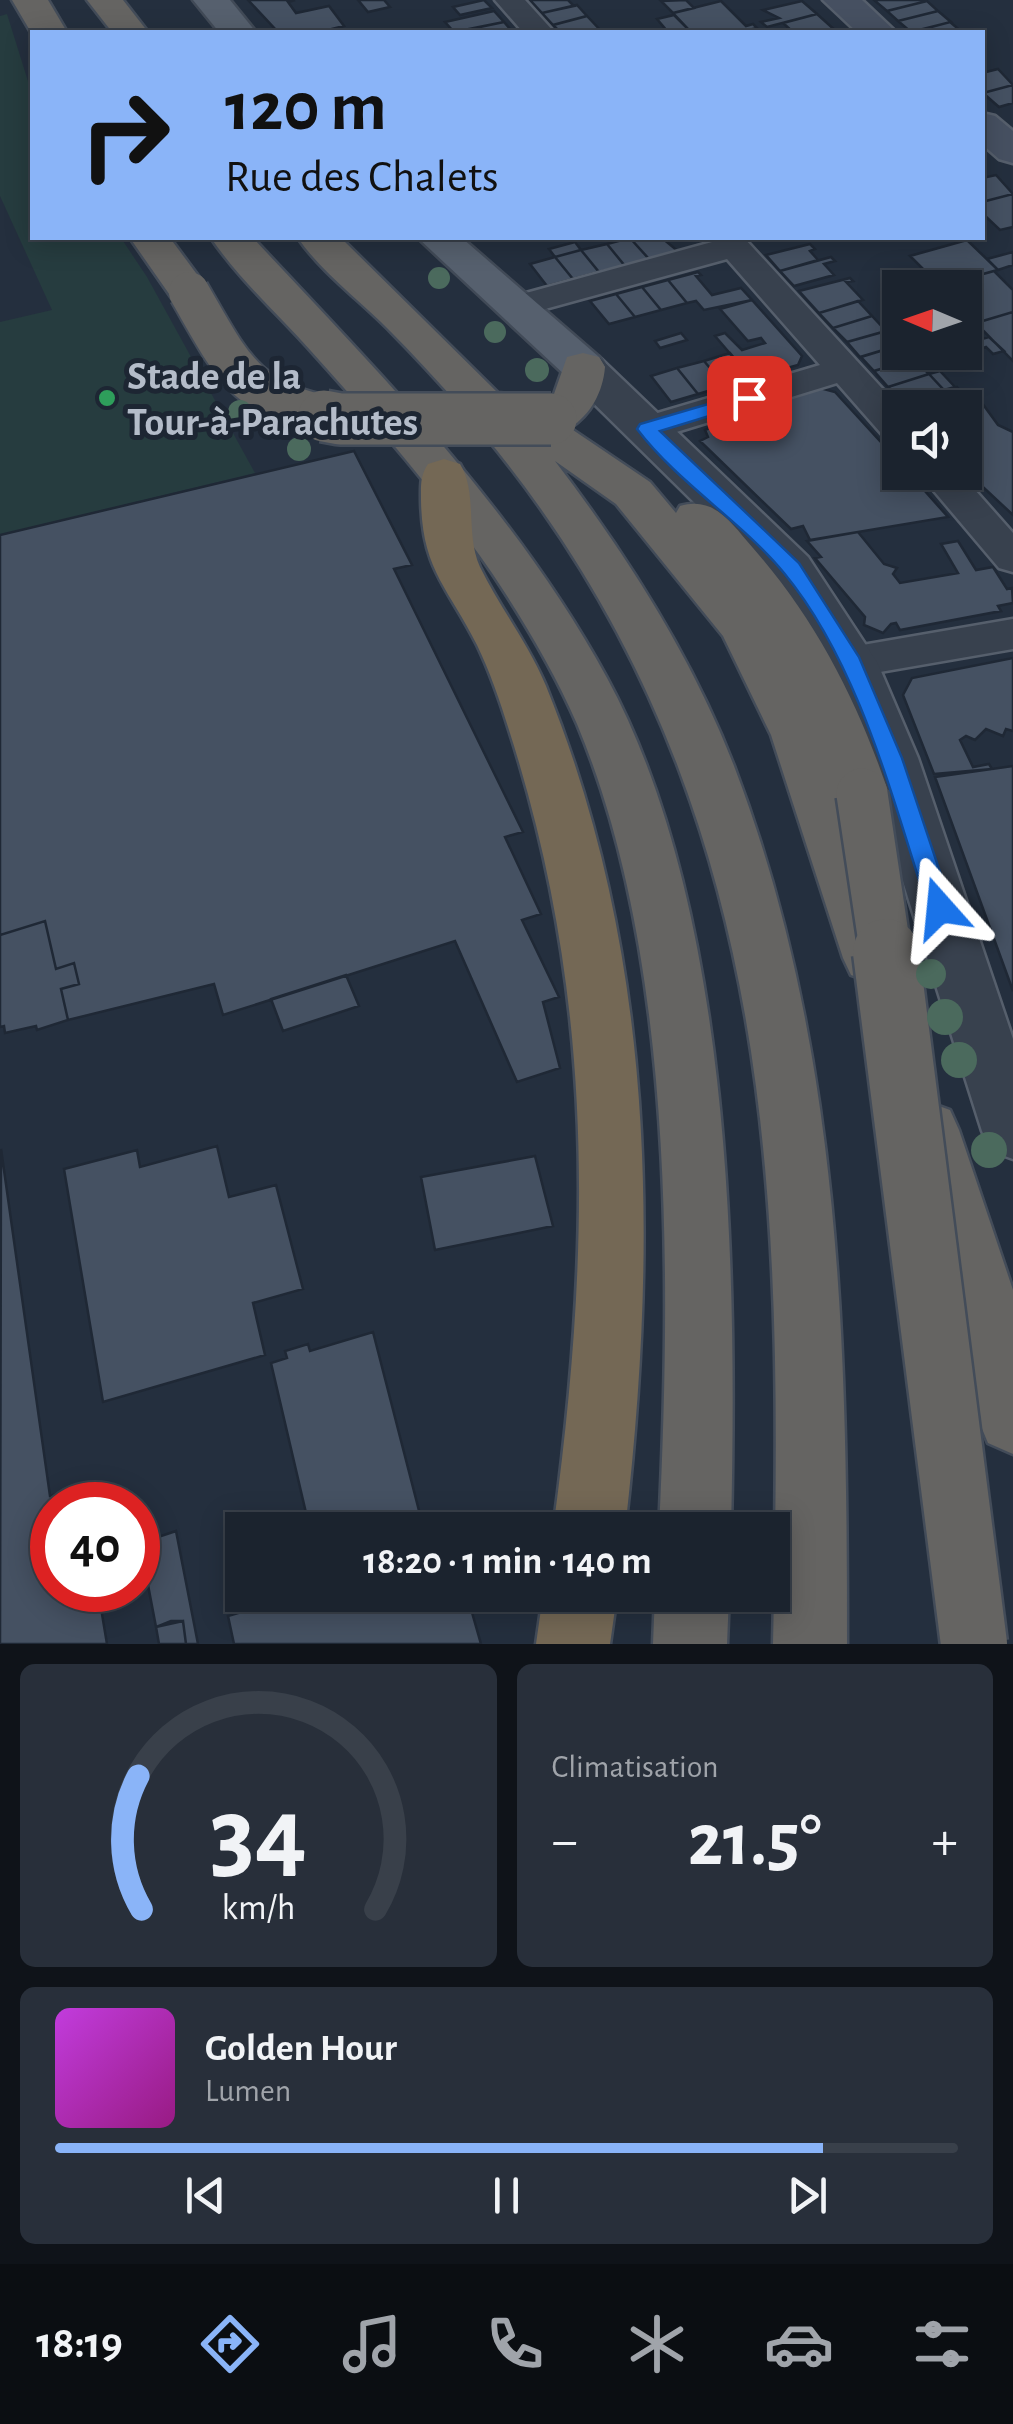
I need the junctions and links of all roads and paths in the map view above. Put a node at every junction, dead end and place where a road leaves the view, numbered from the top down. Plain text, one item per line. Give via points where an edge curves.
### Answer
1 (105, 0) edge
2 (211, 0) edge
3 (509, 0) edge
4 (840, 0) edge
5 (128, 30) edge
6 (236, 30) edge
7 (538, 30) edge
8 (876, 30) edge
9 (985, 127) edge
10 (1013, 151) edge
11 (151, 240) edge
12 (233, 240) edge
13 (320, 240) edge
14 (440, 240) edge
15 (730, 242) edge
16 (516, 306) junction
17 (448, 364) junction
18 (583, 367) junction
19 (845, 369) junction
20 (882, 411) edge
21 (552, 419) junction
22 (647, 429) junction
23 (444, 475) junction
24 (953, 490) edge
25 (1013, 558) edge
26 (1013, 634) edge
27 (851, 662) junction
28 (1013, 1132) edge
29 (1013, 1419) edge
30 (592, 1512) edge
31 (695, 1512) edge
32 (578, 1612) edge
33 (691, 1612) edge
34 (573, 1644) edge
35 (690, 1644) edge
36 (810, 1644) edge
37 (974, 1644) edge

1 - 5 highway
2 - 6 main road
3 - 7 street
4 - 8 main road
9 - 10 main road
11 - 21 highway, bridge via 226,362 270,400 340,418
12 - 23 highway
13 - 17 highway
14 - 16 main road
15 - 16 street
15 - 19 street
16 - 18 main road
17 - 29 highway via 633,493 744,627 798,735 835,842 995,1337
17 - 36 highway via 576,526 652,647 699,750 760,929 778,1008 800,1174 809,1328
18 - 21 highway via 578,392
18 - 22 street
19 - 20 street
19 - 22 street
21 - 37 highway, bridge via 647,467 767,593 810,658 838,720 873,852
22 - 27 street via 792,568
23 - 30 highway via 450,554 500,642 533,723 584,902 598,992 611,1113 613,1243
23 - 31 highway via 538,605 584,684 652,874 689,1118 699,1269
24 - 25 street
26 - 27 street
27 - 28 street via 891,758
32 - 34 highway
33 - 35 highway

